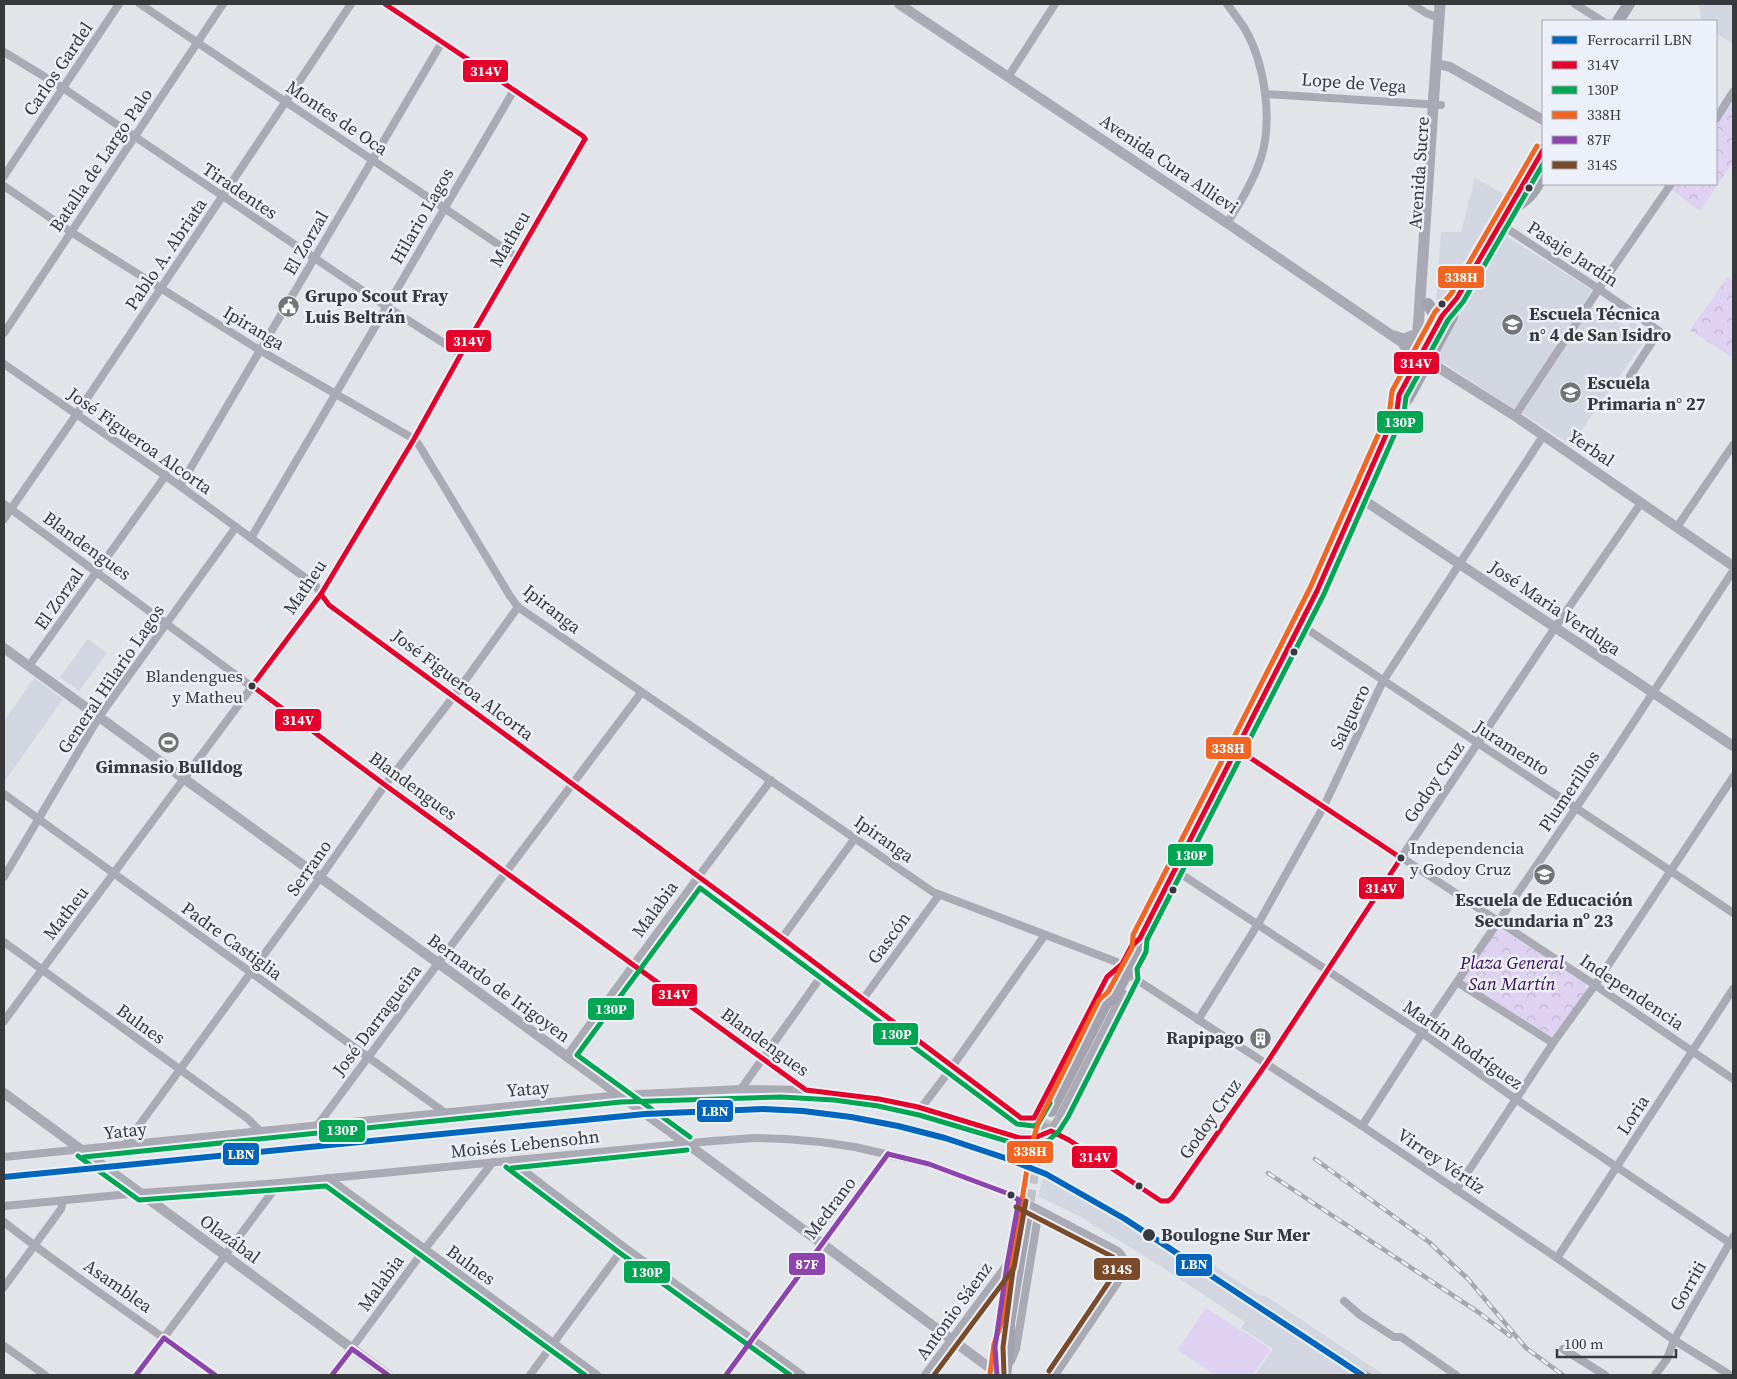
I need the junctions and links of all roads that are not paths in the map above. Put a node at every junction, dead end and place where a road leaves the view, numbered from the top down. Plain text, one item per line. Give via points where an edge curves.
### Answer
1 (119, 4) edge
2 (140, 4) edge
3 (223, 4) edge
4 (351, 4) edge
5 (385, 4) edge
6 (899, 4) edge
7 (1055, 4) edge
8 (1227, 4) edge
9 (1412, 4) edge
10 (1440, 4) edge
11 (1447, 4) edge
12 (1575, 4) edge
13 (1629, 4) edge
14 (1439, 18) junction
15 (1600, 20) edge
16 (1619, 20) edge
17 (197, 42) junction
18 (442, 42) junction
19 (4, 52) edge
20 (1440, 64) junction
21 (1008, 77) junction
22 (63, 88) junction
23 (514, 90) junction
24 (1733, 92) edge
25 (1265, 94) junction
26 (286, 102) junction
27 (1437, 105) junction
28 (1717, 117) edge
29 (1542, 119) edge
30 (135, 137) junction
31 (1542, 152) edge
32 (372, 160) junction
33 (4, 176) edge
34 (1542, 177) edge
35 (1670, 185) edge
36 (4, 186) edge
37 (222, 197) junction
38 (444, 207) junction
39 (1508, 212) junction
40 (1227, 223) junction
41 (1500, 224) junction
42 (71, 232) junction
43 (517, 257) junction
44 (314, 258) junction
45 (161, 288) junction
46 (1599, 288) junction
47 (1457, 298) junction
48 (1428, 304) junction
49 (387, 307) junction
50 (1442, 316) junction
51 (1418, 330) junction
52 (4, 333) edge
53 (1394, 336) junction
54 (1419, 343) junction
55 (1404, 345) junction
56 (261, 351) junction
57 (461, 354) junction
58 (1414, 358) junction
59 (1428, 360) junction
60 (4, 364) edge
61 (1411, 372) junction
62 (1630, 376) dead end
63 (336, 394) junction
64 (1397, 410) junction
65 (76, 414) junction
66 (1515, 416) junction
67 (1543, 436) junction
68 (414, 438) junction
69 (1733, 445) edge
70 (166, 476) junction
71 (180, 486) junction
72 (1359, 498) junction
73 (1641, 503) junction
74 (7, 507) edge
75 (4, 519) edge
76 (236, 527) junction
77 (1677, 527) junction
78 (251, 538) junction
79 (1460, 564) junction
80 (1733, 566) edge
81 (1733, 571) edge
82 (97, 572) junction
83 (321, 594) junction
84 (518, 607) junction
85 (166, 623) junction
86 (1300, 625) junction
87 (1554, 629) junction
88 (4, 648) edge
89 (30, 666) junction
90 (1383, 681) junction
91 (252, 686) junction
92 (641, 692) junction
93 (1653, 692) junction
94 (454, 696) junction
95 (99, 717) junction
96 (1478, 744) junction
97 (1733, 746) edge
98 (1237, 749) junction
99 (1733, 777) edge
100 (184, 780) junction
101 (770, 780) junction
102 (385, 785) junction
103 (572, 785) junction
104 (4, 794) edge
105 (1324, 806) junction
106 (1575, 808) junction
107 (39, 819) junction
108 (855, 838) junction
109 (1401, 858) junction
110 (1175, 870) junction
111 (1670, 870) junction
112 (506, 872) junction
113 (114, 873) junction
114 (698, 877) junction
115 (4, 878) edge
116 (320, 878) junction
117 (939, 895) junction
118 (1733, 913) edge
119 (1499, 922) junction
120 (1258, 924) junction
121 (1045, 935) junction
122 (782, 938) junction
123 (4, 942) edge
124 (437, 964) junction
125 (633, 965) junction
126 (1127, 969) junction
127 (42, 970) junction
128 (825, 971) junction
129 (1327, 971) junction
130 (251, 973) junction
131 (1457, 982) junction
132 (1595, 984) junction
133 (1733, 989) edge
134 (863, 999) junction
135 (1198, 1020) junction
136 (4, 1021) edge
137 (1422, 1033) junction
138 (1553, 1043) junction
139 (1692, 1052) junction
140 (367, 1057) junction
141 (566, 1057) junction
142 (762, 1059) junction
143 (1266, 1064) junction
144 (952, 1066) junction
145 (180, 1071) junction
146 (1733, 1079) edge
147 (741, 1089) junction
148 (806, 1090) junction
149 (4, 1093) edge
150 (620, 1095) junction
151 (1517, 1100) junction
152 (921, 1108) junction
153 (1051, 1111) tunnel mouth
154 (444, 1112) junction
155 (1034, 1118) junction
156 (317, 1126) junction
157 (1362, 1126) junction
158 (1051, 1131) junction
159 (260, 1132) junction
160 (686, 1143) junction
161 (124, 1146) junction
162 (83, 1150) junction
163 (888, 1154) junction
164 (4, 1157) edge
165 (511, 1160) junction
166 (493, 1162) junction
167 (1616, 1168) junction
168 (328, 1178) junction
169 (279, 1183) junction
170 (1456, 1190) junction
171 (140, 1193) junction
172 (1019, 1200) junction
173 (63, 1201) junction
174 (1168, 1201) joint
175 (4, 1206) edge
176 (1039, 1210) junction
177 (1026, 1219) tunnel mouth
178 (4, 1222) edge
179 (1732, 1242) edge
180 (822, 1244) junction
181 (34, 1246) junction
182 (624, 1247) junction
183 (424, 1250) junction
184 (224, 1255) junction
185 (1557, 1258) junction
186 (1007, 1265) junction
187 (4, 1287) edge
188 (1344, 1301) dead end
189 (164, 1338) junction
190 (752, 1340) junction
191 (951, 1340) junction
192 (1674, 1340) junction
193 (554, 1344) junction
194 (4, 1346) edge
195 (352, 1349) junction
196 (1563, 1349) dead end
197 (45, 1375) edge
198 (136, 1375) edge
199 (215, 1375) edge
200 (332, 1375) edge
201 (388, 1375) edge
202 (530, 1375) edge
203 (597, 1375) edge
204 (726, 1375) edge
205 (802, 1375) edge
206 (925, 1375) edge
207 (1003, 1375) edge
208 (1055, 1375) edge
209 (1456, 1375) edge
210 (1605, 1375) edge
211 (1655, 1375) edge
212 (1730, 1375) edge

1 - 22 street, Carlos Gardel
2 - 17 street, Montes de Oca
3 - 17 street, Batalla de Largo Palo
4 - 26 street, Pablo A. Abriata
5 - 18 street
6 - 21 street, Avenida Cura Allievi
7 - 21 street
8 - 25 street via 1246,30
9 - 14 street
10 - 14 main road, Avenida Sucre
11 - 20 main road, Avenida Sucre
12 - 15 street
13 - 16 main road
14 - 20 main road, Avenida Sucre
17 - 26 street, Montes de Oca
17 - 30 street, Batalla de Largo Palo
18 - 23 street
18 - 32 street, El Zorzal
19 - 22 street, Tiradentes
20 - 27 main road, Avenida Sucre
20 - 29 street
21 - 40 street, Avenida Cura Allievi
22 - 30 street, Tiradentes
22 - 33 street, Carlos Gardel
23 - 38 street, Hilario Lagos
23 - 43 street, Matheu via 585,139
24 - 28 street
25 - 27 street, Lope de Vega
25 - 40 street via 1266,131 1261,158 1249,188
26 - 32 street, Montes de Oca
26 - 37 street, Pablo A. Abriata
27 - 48 main road, Avenida Sucre
27 - 51 main road, Avenida Sucre
30 - 37 street, Tiradentes
30 - 42 street, Batalla de Largo Palo
31 - 39 main road
32 - 38 street, Montes de Oca
32 - 44 street, El Zorzal
34 - 39 main road via 1533,194
35 - 46 street
36 - 42 street, Ipiranga
37 - 44 street, Tiradentes
37 - 45 street, Pablo A. Abriata
38 - 43 street, Montes de Oca
38 - 49 street, Hilario Lagos
39 - 41 main road
40 - 53 street, Avenida Cura Allievi
41 - 46 street, Pasaje Jardín
41 - 47 main road
42 - 45 street, Ipiranga
42 - 52 street, Batalla de Largo Palo
43 - 57 street, Matheu
44 - 49 street, Tiradentes
44 - 56 street, El Zorzal
45 - 56 street, Ipiranga
45 - 65 street, Pablo A. Abriata
46 - 62 street, Pasaje Jardín via 1659,331
46 - 66 street
47 - 50 main road
47 - 59 main road via 1452,317
48 - 50 main road via 1433,312
48 - 54 main road, Avenida Sucre via 1426,326
49 - 57 street, Tiradentes
49 - 63 street, Hilario Lagos
50 - 61 main road
51 - 53 main road via 1410,338
51 - 54 main road, Avenida Sucre
53 - 55 street, Avenida Cura Allievi
54 - 55 main road
54 - 58 main road, Avenida Sucre
55 - 58 street, Avenida Cura Allievi
56 - 63 street, Ipiranga
56 - 71 street, El Zorzal
57 - 68 street, Matheu
58 - 61 main road, Avenida Sucre
59 - 64 main road via 1408,398
59 - 66 street, Yerbal
60 - 65 street, José Figueroa Alcorta
61 - 64 main road via 1399,395
63 - 68 street, Ipiranga
63 - 78 street, Hilario Lagos
64 - 72 main road
65 - 70 street, José Figueroa Alcorta
65 - 74 street, Pablo A. Abriata
66 - 67 street, Yerbal
67 - 73 street, Yerbal
67 - 79 street, Salguero
68 - 83 street, Matheu
68 - 84 street, Ipiranga
69 - 77 street
70 - 71 street, José Figueroa Alcorta
70 - 82 street, El Zorzal
71 - 76 street, José Figueroa Alcorta
72 - 79 street, José Maria Verduga
72 - 86 main road
73 - 77 street, Yerbal
73 - 87 street, Godoy Cruz
74 - 75 street, Pablo A. Abriata
74 - 82 street, Blandengues
76 - 78 street, José Figueroa Alcorta
76 - 85 street, General Hilario Lagos
77 - 80 street, Yerbal
78 - 83 street, José Figueroa Alcorta via 315,585
79 - 87 street, José Maria Verduga
79 - 90 street, Salguero
81 - 93 street, Plumerillos
82 - 85 street, Blandengues
82 - 89 street, El Zorzal
83 - 91 street, Matheu
83 - 94 street, José Figueroa Alcorta via 329,605
84 - 92 street, Ipiranga
84 - 94 street, Serrano
85 - 91 street, Blandengues
85 - 95 street, General Hilario Lagos
86 - 90 street, Juramento
86 - 98 main road
87 - 93 street, José Maria Verduga
87 - 96 street, Godoy Cruz
88 - 89 street, Bernardo de Irigoyen
89 - 95 street, Bernardo de Irigoyen
90 - 96 street, Juramento
90 - 105 street, Salguero
91 - 100 street, Matheu
91 - 102 street, Blandengues
92 - 101 street, Ipiranga
92 - 103 street, José Darragueira
93 - 97 street, José Maria Verduga
93 - 106 street, Plumerillos
94 - 102 street, Serrano
94 - 103 street, José Figueroa Alcorta
95 - 100 street, Bernardo de Irigoyen
95 - 107 street, General Hilario Lagos
96 - 106 street, Juramento
96 - 109 street, Godoy Cruz
98 - 105 street, Independencia
98 - 110 main road
99 - 111 street
100 - 113 street, Matheu
100 - 116 street, Bernardo de Irigoyen
101 - 108 street, Ipiranga
101 - 114 street, Malabia
102 - 112 street, Blandengues
102 - 116 street, Serrano
103 - 112 street, José Darragueira
103 - 114 street, José Figueroa Alcorta
104 - 107 street, Padre Castiglia
105 - 109 street, Independencia
105 - 120 street, Salguero
106 - 111 street, Juramento
106 - 119 street, Plumerillos
107 - 113 street, Padre Castiglia
107 - 115 street, General Hilario Lagos
108 - 117 street, Ipiranga
108 - 122 street
109 - 119 street, Independencia
109 - 129 street, Godoy Cruz
110 - 120 street, Martín Rodríguez
110 - 126 main road via 1140,938 1139,950
111 - 118 street, Juramento
111 - 132 street
112 - 124 street, José Darragueira
112 - 125 street, Blandengues
113 - 127 street, Matheu
113 - 130 street, Padre Castiglia
114 - 122 street, José Figueroa Alcorta
114 - 125 street, Malabia
116 - 124 street, Bernardo de Irigoyen
116 - 130 street, Serrano
117 - 121 street, Ipiranga
117 - 134 street, Gascón
119 - 131 street, Plumerillos
119 - 132 street, Independencia
120 - 129 street, Martín Rodríguez
120 - 135 street, Salguero
121 - 126 street, Ipiranga
121 - 144 street
122 - 128 street, José Figueroa Alcorta
123 - 127 street, Bulnes
124 - 140 street, José Darragueira
124 - 141 street, Bernardo de Irigoyen
125 - 141 street, Malabia
125 - 142 street, Blandengues
126 - 135 street, Virrey Vértiz
126 - 153 main road
126 - 155 street via 1107,977
126 - 158 street via 1062,1114
127 - 136 street, Matheu
127 - 145 street, Bulnes
128 - 134 street, José Figueroa Alcorta
128 - 142 street
129 - 137 street, Martín Rodríguez
129 - 143 street, Godoy Cruz
130 - 140 street, Padre Castiglia
130 - 145 street, Serrano
131 - 137 street, Plumerillos
131 - 138 street
132 - 138 street
132 - 139 street, Independencia
133 - 139 street, Loria
134 - 144 street, José Figueroa Alcorta
135 - 143 street, Virrey Vértiz
137 - 151 street, Martín Rodríguez
137 - 157 street, Plumerillos
138 - 151 street
139 - 146 street, Independencia
139 - 167 street, Loria
140 - 154 street, Padre Castiglia
140 - 156 street, José Darragueira
141 - 150 street, Bernardo de Irigoyen
142 - 147 street
142 - 148 street, Blandengues
143 - 157 street, Virrey Vértiz
143 - 174 street, Godoy Cruz
144 - 152 street
144 - 155 street, José Figueroa Alcorta via 1021,1118
145 - 159 street, Bulnes via 247,1118
145 - 161 street, Serrano
147 - 148 street, Yatay
147 - 150 street, Yatay
148 - 152 street, Yatay
149 - 162 street, Olazábal
150 - 154 street, Yatay
150 - 160 street, Bernardo de Irigoyen
151 - 167 street, Martín Rodríguez
151 - 170 street
152 - 158 street, Yatay via 1020,1138 1034,1138
154 - 156 street, Yatay
155 - 158 street, José Figueroa Alcorta
156 - 159 street, Yatay
157 - 170 street, Virrey Vértiz
158 - 174 street, José Figueroa Alcorta via 1160,1201
159 - 161 street, Yatay
160 - 163 street, Moisés Lebensohn via 786,1139
160 - 165 street, Moisés Lebensohn
160 - 180 street, Bernardo de Irigoyen
161 - 162 street, Yatay
162 - 164 street, Yatay
162 - 171 street, Olazábal
163 - 172 street, Moisés Lebensohn via 929,1164
163 - 180 street, Medrano
165 - 166 street, Moisés Lebensohn
165 - 182 street
166 - 168 street, Moisés Lebensohn
166 - 183 street, Malabia
167 - 179 street, Martín Rodríguez
167 - 185 street, Loria
168 - 169 street, Moisés Lebensohn
168 - 183 street, Bulnes
169 - 171 street, Moisés Lebensohn
169 - 184 street
170 - 185 street, Virrey Vértiz
171 - 173 street, Moisés Lebensohn
171 - 184 street, Olazábal
172 - 176 street, Moisés Lebensohn
172 - 186 street
173 - 175 street, Moisés Lebensohn
173 - 181 street via 61,1209
176 - 207 street via 1016,1349
176 - 208 street, Moisés Lebensohn via 1118,1251 1123,1255 1126,1266
177 - 207 main road via 1009,1323 1001,1346
178 - 181 street, Asamblea
179 - 192 street, Gorriti
180 - 190 street, Medrano
180 - 191 street, Bernardo de Irigoyen
181 - 187 street
181 - 189 street, Asamblea
182 - 190 street
182 - 193 street
183 - 193 street, Bulnes
183 - 195 street, Malabia
184 - 189 street
184 - 195 street, Olazábal
185 - 192 street, Virrey Vértiz
186 - 191 street, Antonio Sáenz
186 - 207 street via 996,1347
188 - 209 street via 1366,1319 1394,1337 1401,1336
189 - 198 street
189 - 199 street, Asamblea
190 - 204 street, Medrano
190 - 205 street
191 - 206 street, Antonio Sáenz
191 - 207 street, Bernardo de Irigoyen
192 - 211 street, Gorriti via 1667,1359
192 - 212 street, Virrey Vértiz
193 - 202 street
193 - 203 street, Bulnes
194 - 197 street
195 - 200 street, Malabia
195 - 201 street, Olazábal
196 - 210 street

